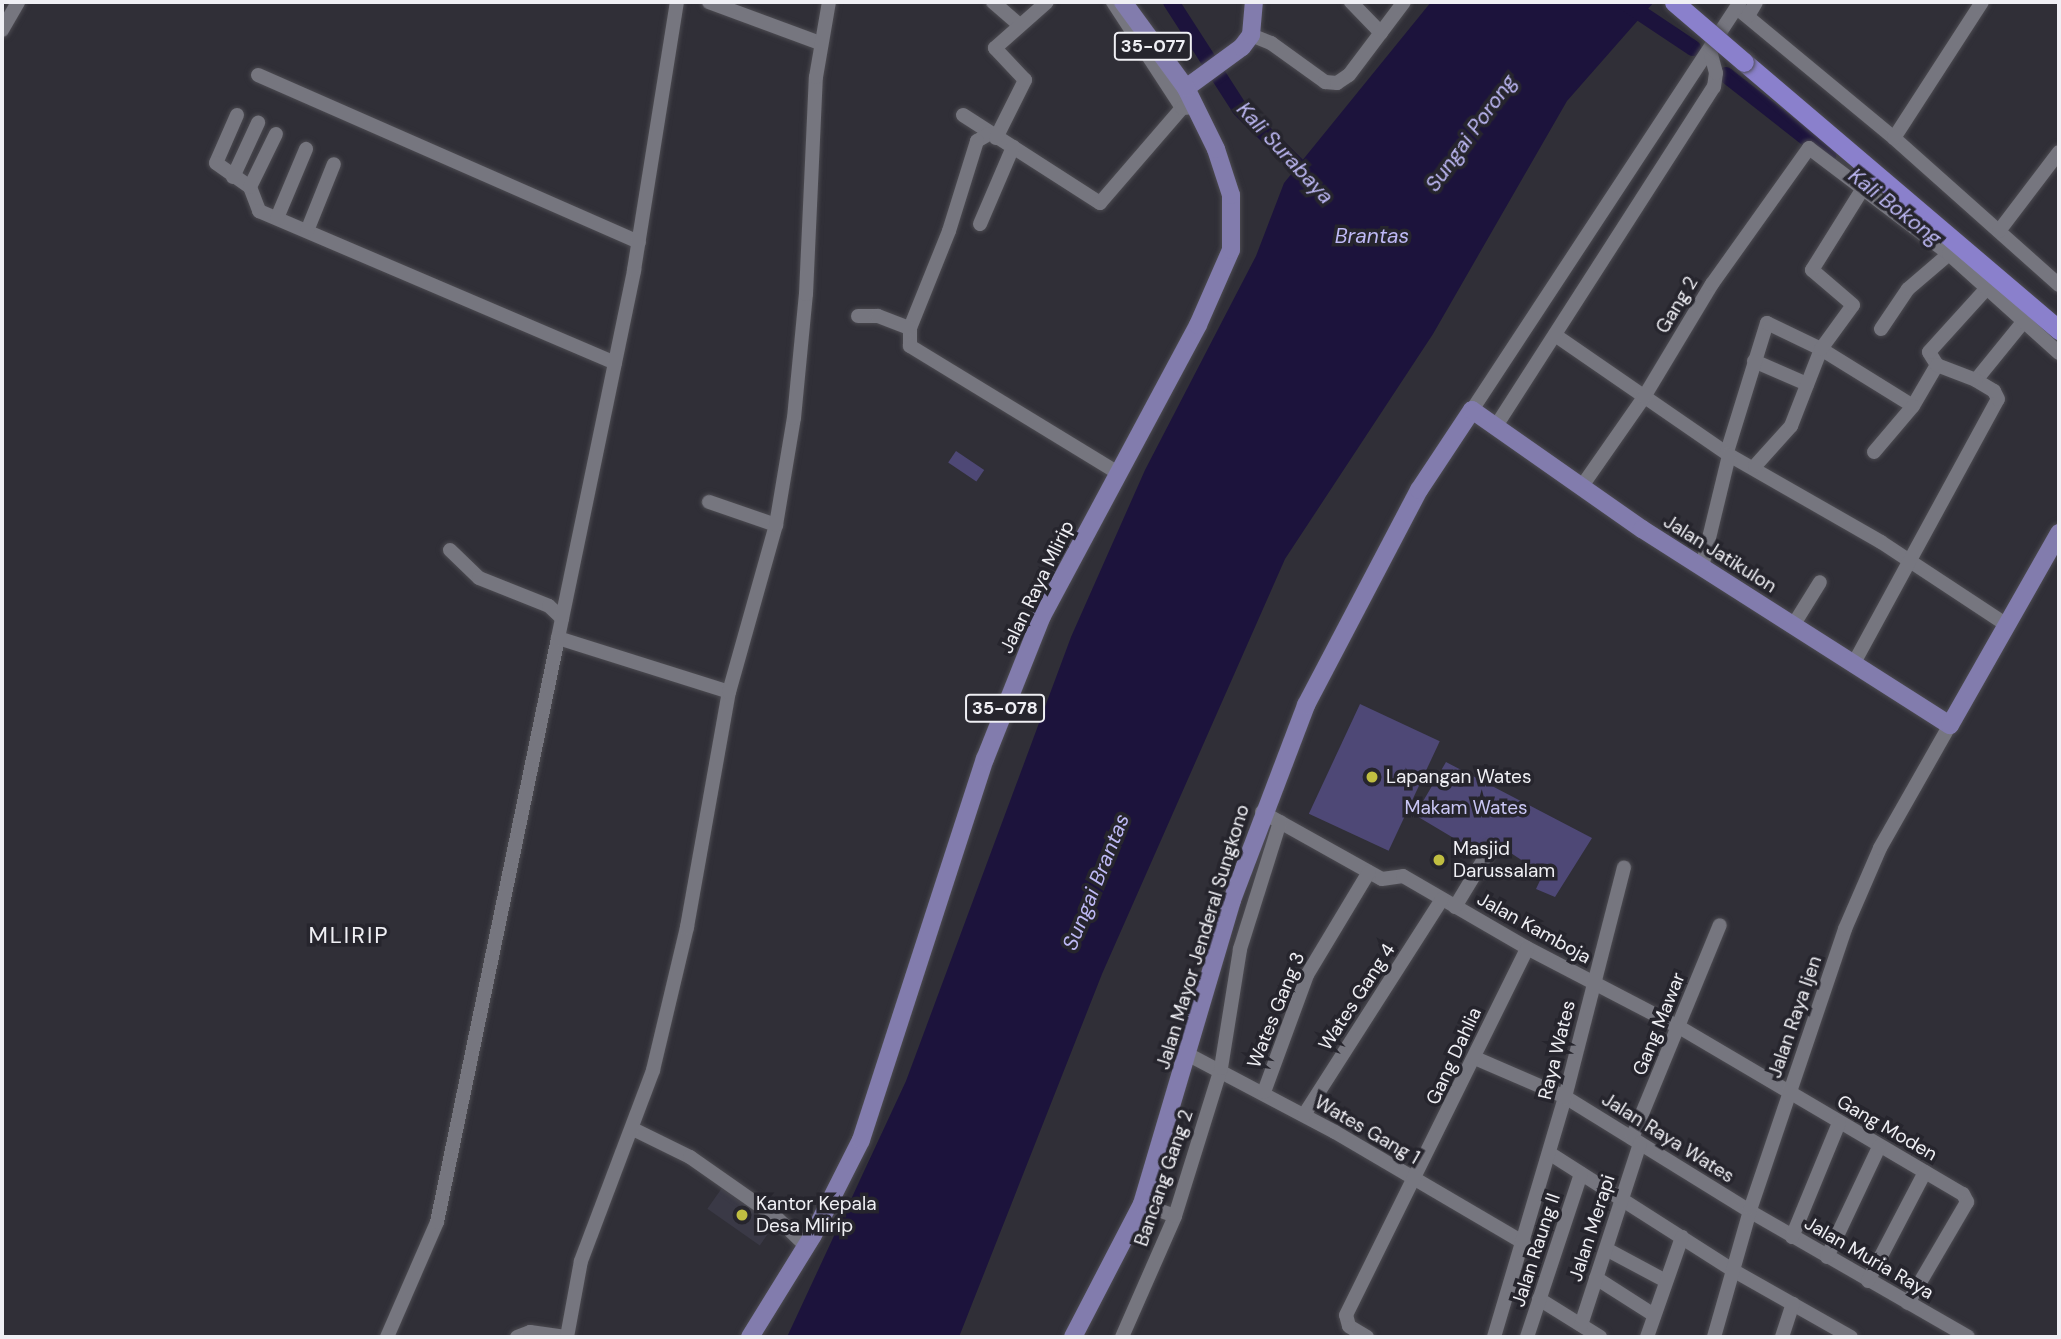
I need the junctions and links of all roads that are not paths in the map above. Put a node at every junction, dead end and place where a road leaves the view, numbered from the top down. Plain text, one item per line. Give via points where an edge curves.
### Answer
1 (18, 2) edge
2 (677, 2) edge
3 (709, 2) edge
4 (829, 2) edge
5 (993, 2) edge
6 (1047, 2) edge
7 (1113, 2) edge
8 (1123, 2) edge
9 (1254, 2) edge
10 (1351, 2) edge
11 (1404, 2) edge
12 (1674, 2) edge
13 (1690, 2) edge
14 (1756, 2) edge
15 (1982, 2) edge
16 (1742, 9) edge
17 (1018, 24) junction
18 (2, 30) edge
19 (1381, 33) junction
20 (1247, 41) junction
21 (820, 43) junction
22 (1710, 51) junction
23 (1748, 58) junction
24 (258, 75) dead end
25 (1185, 88) junction
26 (1189, 108) junction
27 (237, 115) dead end
28 (963, 115) dead end
29 (258, 123) dead end
30 (276, 134) dead end
31 (992, 136) junction
32 (1894, 138) junction
33 (1013, 147) junction
34 (306, 149) dead end
35 (2059, 152) edge
36 (334, 164) dead end
37 (233, 177) junction
38 (250, 187) junction
39 (1862, 190) junction
40 (277, 218) junction
41 (980, 224) dead end
42 (307, 231) junction
43 (1999, 231) junction
44 (639, 242) junction
45 (1949, 254) junction
46 (2059, 285) edge
47 (1986, 288) junction
48 (858, 316) dead end
49 (2059, 318) edge
50 (2024, 321) junction
51 (910, 328) junction
52 (1881, 329) dead end
53 (2059, 330) edge
54 (1555, 335) junction
55 (1821, 349) junction
56 (2059, 353) edge
57 (1754, 361) junction
58 (615, 363) junction
59 (1937, 365) junction
60 (1976, 380) junction
61 (1807, 384) junction
62 (1644, 397) junction
63 (1913, 406) junction
64 (1472, 410) junction
65 (1496, 426) junction
66 (1874, 452) dead end
67 (1728, 453) junction
68 (1755, 466) junction
69 (1118, 473) junction
70 (1582, 486) junction
71 (709, 502) dead end
72 (776, 525) junction
73 (2059, 533) edge
74 (450, 550) dead end
75 (1911, 562) junction
76 (1702, 567) junction
77 (1820, 582) dead end
78 (562, 618) junction
79 (1794, 624) junction
80 (2007, 625) junction
81 (558, 638) junction
82 (1855, 661) junction
83 (729, 692) junction
84 (1950, 725) junction
85 (1262, 812) junction
86 (1280, 822) junction
87 (1490, 849) dead end
88 (1625, 867) dead end
89 (1369, 872) junction
90 (1442, 900) junction
91 (1455, 907) junction
92 (1720, 925) dead end
93 (1220, 944) junction
94 (1527, 948) junction
95 (1240, 949) junction
96 (1594, 983) junction
97 (1679, 1027) junction
98 (1189, 1055) junction
99 (1475, 1058) junction
100 (1221, 1068) junction
101 (1264, 1092) junction
102 (1789, 1094) junction
103 (1565, 1097) junction
104 (1304, 1115) junction
105 (1839, 1123) junction
106 (633, 1129) junction
107 (1636, 1140) junction
108 (1880, 1147) junction
109 (1549, 1153) junction
110 (1924, 1172) junction
111 (1581, 1174) junction
112 (1416, 1180) junction
113 (1622, 1202) junction
114 (1142, 1204) junction
115 (1751, 1212) junction
116 (1175, 1216) junction
117 (1682, 1237) junction
118 (1792, 1237) junction
119 (1524, 1243) junction
120 (806, 1246) junction
121 (1606, 1249) junction
122 (1827, 1257) junction
123 (1736, 1272) junction
124 (1596, 1278) junction
125 (1664, 1280) junction
126 (1868, 1281) junction
127 (1539, 1299) junction
128 (1908, 1303) junction
129 (1793, 1304) junction
130 (1654, 1315) junction
131 (1944, 1323) junction
132 (1581, 1325) junction
133 (1830, 1331) edge
134 (387, 1337) edge
135 (517, 1337) edge
136 (567, 1337) edge
137 (750, 1337) edge
138 (1073, 1337) edge
139 (1122, 1337) edge
140 (1367, 1337) edge
141 (1494, 1337) edge
142 (1527, 1337) edge
143 (1600, 1337) edge
144 (1647, 1337) edge
145 (1714, 1337) edge
146 (1782, 1337) edge
147 (1851, 1337) edge
148 (1936, 1337) edge
149 (1968, 1337) edge

1 - 18 street
2 - 44 street
3 - 21 street
4 - 21 street
5 - 17 street
6 - 17 street
7 - 26 street
8 - 25 main road, 35-077
9 - 20 main road
10 - 19 street
11 - 19 street
12 - 23 highway, bridge
13 - 23 highway
14 - 16 street
15 - 32 street
16 - 22 street
16 - 32 street
17 - 31 street via 995,50 1023,74 1025,83
19 - 20 street via 1349,75 1331,84 1271,43
20 - 25 main road
21 - 72 street via 806,294 794,418
22 - 54 street via 1716,73 1714,87
22 - 64 street
23 - 49 highway
23 - 53 highway
24 - 44 street
25 - 26 main road, Jalan Raya Mlirip / 35-078
26 - 33 street via 1101,202
26 - 69 main road, Jalan Raya Mlirip / 35-078 via 1224,169 1231,195 1231,250 1198,325
27 - 37 street via 216,163
28 - 31 street
29 - 37 street
30 - 38 street
31 - 33 street
31 - 51 street via 977,141 949,232
32 - 43 street
33 - 41 street
34 - 40 street
35 - 43 street
36 - 42 street
37 - 38 street
38 - 40 street via 255,206
39 - 45 street
39 - 55 street via 1812,267 1853,303
39 - 62 street, Gang 2 via 1809,148 1712,284
40 - 42 street
42 - 58 street
43 - 46 street
44 - 58 street
45 - 47 street
45 - 52 street via 1908,289
47 - 50 street
47 - 59 street via 1929,352
48 - 51 street via 877,316
50 - 56 street
50 - 60 street
51 - 69 street via 908,342 916,352
54 - 62 street
54 - 65 street
55 - 57 street via 1769,322
55 - 61 street
55 - 63 street
57 - 61 street
57 - 67 street
58 - 78 street
59 - 60 street
59 - 63 street
60 - 75 street via 1998,398
61 - 68 street via 1791,426
62 - 67 street
62 - 70 street, Gang 2
63 - 66 street
64 - 65 main road, Jalan Jatikulon
64 - 85 main road, Jalan Mayor Jenderal Sungkono via 1419,490 1338,638
65 - 70 main road, Jalan Jatikulon
67 - 68 street
67 - 76 street
68 - 75 street
69 - 120 main road, Jalan Raya Mlirip / 35-078 via 1027,651 985,759 861,1140
70 - 76 main road, Jalan Jatikulon
71 - 72 street
72 - 83 street
73 - 80 main road
74 - 78 street via 479,578 549,606
75 - 80 street
75 - 82 street
76 - 79 main road, Jalan Jatikulon
77 - 79 street
78 - 81 street
79 - 82 main road, Jalan Jatikulon
80 - 84 main road
81 - 83 street
81 - 134 street via 437,1222
82 - 84 main road, Jalan Jatikulon
83 - 106 street via 687,927 653,1070
84 - 102 street, Jalan Raya Ijen via 1874,862
85 - 86 street
85 - 93 main road, Jalan Mayor Jenderal Sungkono
86 - 89 street
86 - 95 street, Bancang Gang 2
87 - 91 street
88 - 96 street, Raya Wates
89 - 90 street, Jalan Kamboja via 1382,879 1403,876
89 - 101 street, Wates Gang 3 via 1307,975
90 - 91 street, Jalan Kamboja
90 - 104 street, Wates Gang 4
91 - 94 street, Jalan Kamboja
92 - 97 street, Gang Mawar
93 - 95 street
93 - 98 main road, Jalan Mayor Jenderal Sungkono
94 - 96 street, Jalan Kamboja
94 - 99 street, Gang Dahlia
95 - 100 street, Bancang Gang 2
96 - 97 street, Jalan Kamboja
96 - 103 street, Raya Wates
97 - 102 street, Gang Moden
97 - 107 street, Gang Mawar
98 - 100 street, Wates Gang 1
98 - 114 main road, Jalan Mayor Jenderal Sungkono
99 - 103 street, Jalan Raya Wates
99 - 112 street, Gang Dahlia
100 - 101 street, Wates Gang 1
100 - 116 street, Bancang Gang 2
101 - 104 street, Wates Gang 1
102 - 105 street, Gang Moden
102 - 115 street, Jalan Raya Ijen
103 - 107 street, Jalan Raya Wates
103 - 109 street, Raya Wates
104 - 112 street, Wates Gang 1
105 - 108 street, Gang Moden
105 - 118 street
106 - 120 street via 690,1157 777,1218
106 - 136 street via 581,1261
107 - 113 street, Jalan Merapi
107 - 115 street, Jalan Raya Wates
108 - 110 street, Gang Moden
108 - 122 street
109 - 111 street
109 - 119 street, Raya Wates
110 - 126 street
110 - 128 street, Gang Moden via 1966,1196 1967,1202
111 - 113 street
111 - 127 street, Jalan Raung II
112 - 119 street, Wates Gang 1
112 - 140 street, Gang Dahlia via 1345,1319
113 - 117 street
113 - 121 street, Jalan Merapi
114 - 116 street
114 - 138 main road, Jalan Mayor Jenderal Sungkono
115 - 118 street, Jalan Muria Raya
115 - 123 street, Jalan Raya Ijen
116 - 139 street, Bancang Gang 2
117 - 123 street
117 - 125 street
118 - 122 street, Jalan Muria Raya
119 - 141 street, Raya Wates
120 - 137 main road, Jalan Raya Mlirip / 35-078
121 - 124 street, Jalan Merapi
121 - 125 street
122 - 126 street, Jalan Muria Raya
123 - 129 street
123 - 145 street, Jalan Raya Ijen
124 - 130 street
124 - 132 street, Jalan Merapi
125 - 130 street
126 - 128 street, Jalan Muria Raya
127 - 132 street
127 - 142 street, Jalan Raung II
128 - 131 street, Jalan Muria Raya
129 - 133 street
129 - 146 street
130 - 144 street
131 - 148 street
131 - 149 street, Jalan Muria Raya
132 - 143 street
133 - 147 street
135 - 136 street via 530,1332

